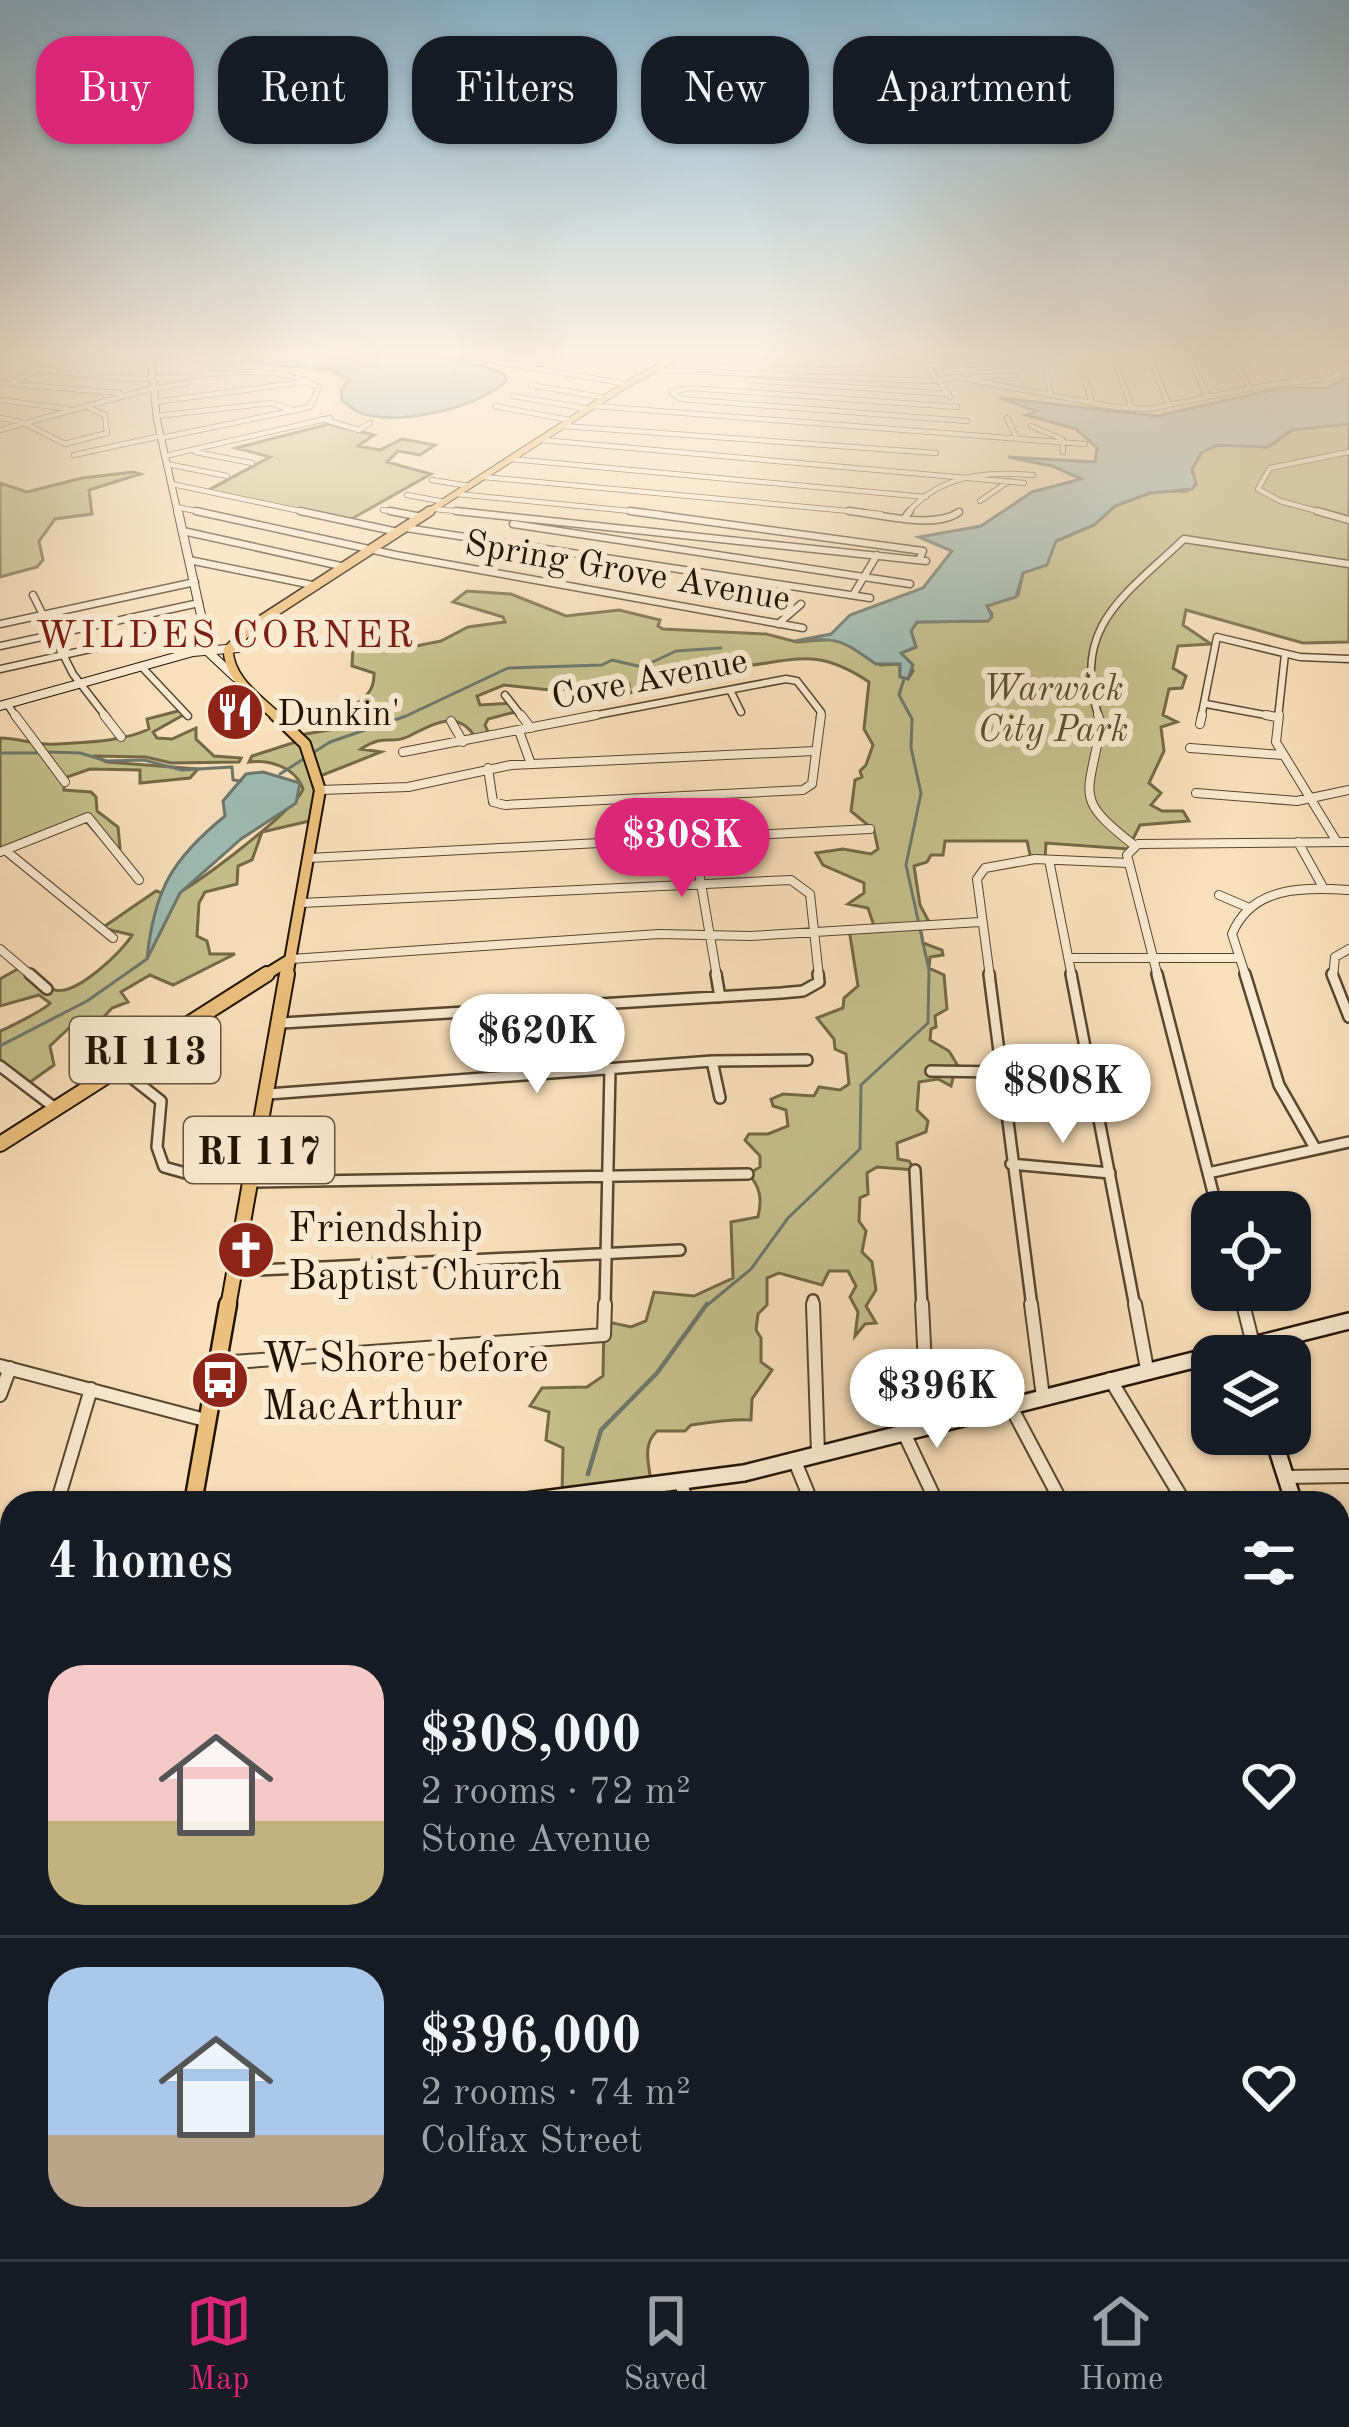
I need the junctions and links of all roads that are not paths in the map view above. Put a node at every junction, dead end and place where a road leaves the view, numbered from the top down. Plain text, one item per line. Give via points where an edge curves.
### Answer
1 (173, 457) edge
2 (223, 457) edge
3 (740, 457) edge
4 (1322, 457) edge
5 (512, 459) joint
6 (166, 460) junction
7 (252, 463) dead end
8 (1033, 475) dead end
9 (227, 476) dead end
10 (484, 477) junction
11 (963, 477) junction
12 (433, 480) dead end
13 (1010, 482) junction
14 (1024, 483) dead end
15 (172, 484) junction
16 (469, 486) junction
17 (457, 494) junction
18 (407, 495) dead end
19 (926, 497) junction
20 (980, 501) dead end
21 (445, 502) junction
22 (785, 506) junction
23 (177, 507) junction
24 (383, 510) dead end
25 (429, 512) junction
26 (959, 512) dead end
27 (906, 516) junction
28 (1349, 520) edge
29 (778, 522) junction
30 (402, 530) junction
31 (183, 531) junction
32 (564, 531) junction
33 (767, 544) junction
34 (546, 549) junction
35 (372, 550) junction
36 (877, 556) junction
37 (189, 560) junction
38 (1349, 564) edge
39 (345, 567) junction
40 (864, 577) junction
41 (195, 582) junction
42 (910, 584) dead end
43 (317, 586) junction
44 (33, 595) dead end
45 (853, 595) junction
46 (870, 598) dead end
47 (199, 603) junction
48 (801, 604) dead end
49 (274, 613) junction
50 (46, 614) junction
51 (778, 623) junction
52 (0, 624) edge
53 (203, 624) junction
54 (803, 628) dead end
55 (248, 629) junction
56 (55, 634) junction
57 (208, 642) junction
58 (0, 646) edge
59 (235, 646) junction
60 (1285, 654) junction
61 (64, 656) junction
62 (1349, 659) edge
63 (141, 666) junction
64 (0, 670) edge
65 (235, 677) junction
66 (79, 682) junction
67 (730, 690) junction
68 (505, 695) dead end
69 (259, 697) junction
70 (1206, 704) junction
71 (3, 705) edge
72 (587, 705) dead end
73 (645, 705) junction
74 (741, 712) dead end
75 (595, 715) junction
76 (188, 716) dead end
77 (1276, 717) junction
78 (655, 718) dead end
79 (451, 721) dead end
80 (1200, 724) dead end
81 (531, 728) junction
82 (519, 731) junction
83 (121, 736) dead end
84 (463, 742) junction
85 (1190, 748) dead end
86 (815, 751) junction
87 (403, 752) dead end
88 (1283, 754) junction
89 (531, 764) junction
90 (488, 768) junction
91 (64, 782) dead end
92 (320, 790) junction
93 (1349, 790) edge
94 (1196, 793) dead end
95 (686, 796) junction
96 (1311, 799) junction
97 (870, 829) dead end
98 (692, 838) junction
99 (1298, 842) junction
100 (1337, 842) junction
101 (1349, 842) edge
102 (1135, 846) junction
103 (2, 851) edge
104 (309, 858) junction
105 (1048, 860) junction
106 (1128, 863) junction
107 (140, 880) dead end
108 (701, 883) junction
109 (1324, 889) junction
110 (1349, 890) edge
111 (1219, 895) dead end
112 (301, 903) junction
113 (1246, 907) junction
114 (980, 922) junction
115 (816, 932) junction
116 (710, 934) junction
117 (113, 938) dead end
118 (0, 949) edge
119 (1349, 949) edge
120 (1070, 958) junction
121 (1236, 958) junction
122 (291, 959) junction
123 (1154, 962) junction
124 (47, 988) dead end
125 (720, 997) junction
126 (1349, 1017) edge
127 (282, 1023) junction
128 (807, 1060) dead end
129 (712, 1061) junction
130 (0, 1066) edge
131 (118, 1067) junction
132 (610, 1069) junction
133 (931, 1071) dead end
134 (1001, 1072) junction
135 (268, 1094) junction
136 (720, 1098) dead end
137 (55, 1108) junction
138 (1349, 1142) edge
139 (0, 1144) edge
140 (1315, 1148) junction
141 (1011, 1164) junction
142 (915, 1170) dead end
143 (1110, 1173) junction
144 (1208, 1173) junction
145 (748, 1174) dead end
146 (609, 1175) junction
147 (254, 1178) junction
148 (1213, 1191) edge
149 (680, 1250) dead end
150 (607, 1254) junction
151 (237, 1271) junction
152 (813, 1300) dead end
153 (1349, 1321) edge
154 (1298, 1335) edge
155 (1191, 1360) edge
156 (220, 1363) junction
157 (5, 1367) edge
158 (1148, 1369) junction
159 (1110, 1378) junction
160 (91, 1389) junction
161 (0, 1395) edge
162 (1043, 1397) junction
163 (1010, 1405) junction
164 (208, 1421) junction
165 (928, 1427) junction
166 (904, 1433) junction
167 (818, 1454) junction
168 (1279, 1455) edge
169 (794, 1460) junction
170 (1349, 1476) edge
171 (1286, 1477) junction
172 (681, 1483) junction
173 (61, 1491) edge
174 (195, 1491) edge
175 (613, 1491) edge
176 (683, 1491) edge
177 (807, 1491) edge
178 (931, 1491) edge
179 (1056, 1491) edge
180 (1178, 1491) edge
181 (1290, 1491) edge

1 - 6 street
2 - 7 street
3 - 11 street
4 - 28 street via 1270,468 1258,489
5 - 10 main road
5 - 19 street
6 - 9 street
6 - 15 main road
8 - 11 street
10 - 16 main road
10 - 22 street
11 - 13 street
11 - 19 street
12 - 16 street
13 - 14 street
13 - 20 street
15 - 23 main road
15 - 30 street
16 - 17 main road
17 - 21 main road
17 - 29 street
18 - 21 street
19 - 27 street
21 - 25 main road
22 - 27 street
22 - 29 street
23 - 31 main road
23 - 35 street, Spring Grove Avenue
24 - 25 street
25 - 30 main road
25 - 32 street
25 - 33 street
26 - 27 street
29 - 33 street
29 - 36 street via 923,551 922,560
30 - 34 street
30 - 35 main road
31 - 37 main road
31 - 39 street
32 - 34 street
32 - 40 street
33 - 36 street
34 - 45 street
35 - 39 main road
35 - 51 street, Spring Grove Avenue
36 - 40 street
37 - 41 main road
37 - 43 street
38 - 102 street via 1184,539 1107,612 1092,642 1089,690 1101,725 1088,797 1095,814
39 - 43 main road
40 - 42 street
40 - 45 street
41 - 47 main road
41 - 50 street
43 - 49 main road
44 - 50 street
45 - 46 street
47 - 53 main road
47 - 56 street
48 - 51 street
49 - 55 main road
49 - 59 main road
50 - 52 street
50 - 56 street
51 - 54 street, Spring Grove Avenue
53 - 57 main road
53 - 61 street
55 - 57 main road
55 - 59 main road
56 - 58 street
56 - 61 street
57 - 59 main road
57 - 63 main road
57 - 65 main road
59 - 65 main road
59 - 69 main road
60 - 62 street
60 - 70 street via 1216,637
60 - 77 street
61 - 64 street
61 - 66 street
63 - 66 main road
63 - 76 street
65 - 69 main road
66 - 71 main road
66 - 83 street
67 - 73 street, Cove Avenue
67 - 74 street
67 - 86 street, Cove Avenue via 797,681 821,712
68 - 81 street
69 - 92 main road via 305,744
70 - 77 street
70 - 80 street
71 - 91 street
72 - 75 street
73 - 75 street, Cove Avenue
73 - 78 street
75 - 81 street, Cove Avenue
77 - 88 street
79 - 84 street
81 - 82 street, Cove Avenue
82 - 84 street, Cove Avenue
82 - 89 street
84 - 87 street, Cove Avenue
85 - 88 street
86 - 89 street
86 - 95 street via 809,788
88 - 96 street
89 - 90 street
90 - 92 street via 408,787
90 - 95 street via 491,799 505,805
92 - 104 main road, RI 117
93 - 96 street
94 - 96 street
95 - 98 street
96 - 100 street
97 - 98 street
98 - 104 street
98 - 108 street
99 - 100 street
99 - 102 street
99 - 109 street
100 - 101 street
102 - 106 street
103 - 107 street via 88,817
103 - 117 street
104 - 112 main road, RI 117
105 - 106 street
105 - 114 street via 980,872
105 - 120 street
106 - 123 street
108 - 112 street
108 - 115 street via 800,883 810,894
108 - 116 street
109 - 110 street
109 - 113 street via 1283,892
111 - 113 street
112 - 122 main road, RI 117
113 - 121 street via 1232,934
114 - 115 street
114 - 134 street
115 - 116 street
115 - 125 street via 816,986
116 - 122 street
116 - 125 street
118 - 124 street
119 - 126 street via 1335,957 1331,972
120 - 123 street
120 - 143 street
121 - 123 street
121 - 140 street via 1286,1101
122 - 127 main road, RI 117
122 - 131 main road, RI 113
123 - 144 street
125 - 127 street
127 - 135 main road, RI 117
128 - 129 street
129 - 132 street
129 - 136 street
130 - 137 street
131 - 137 main road, RI 113
131 - 147 street via 161,1101 157,1147 164,1167
132 - 135 street
132 - 146 street
133 - 134 street
134 - 141 street
135 - 147 main road, RI 117
137 - 139 main road, RI 113
138 - 140 street
140 - 144 street
141 - 143 street
141 - 162 street
142 - 165 street
143 - 158 street
144 - 148 street
145 - 146 street
146 - 147 street
146 - 150 street
147 - 151 main road, RI 117
149 - 150 street
150 - 151 street
150 - 156 street via 604,1335
151 - 156 main road, RI 117
152 - 167 street
153 - 154 main road
155 - 158 main road
156 - 164 main road, RI 117
157 - 160 street
157 - 161 street
158 - 159 main road
159 - 162 main road
159 - 180 street
160 - 164 street
160 - 173 street
162 - 163 main road
163 - 165 main road
163 - 179 street
164 - 174 main road, RI 117
165 - 166 main road
166 - 167 main road
166 - 178 street
167 - 169 main road
168 - 171 main road
169 - 172 main road
169 - 177 street
170 - 171 street
171 - 181 main road
172 - 175 main road
172 - 176 street

